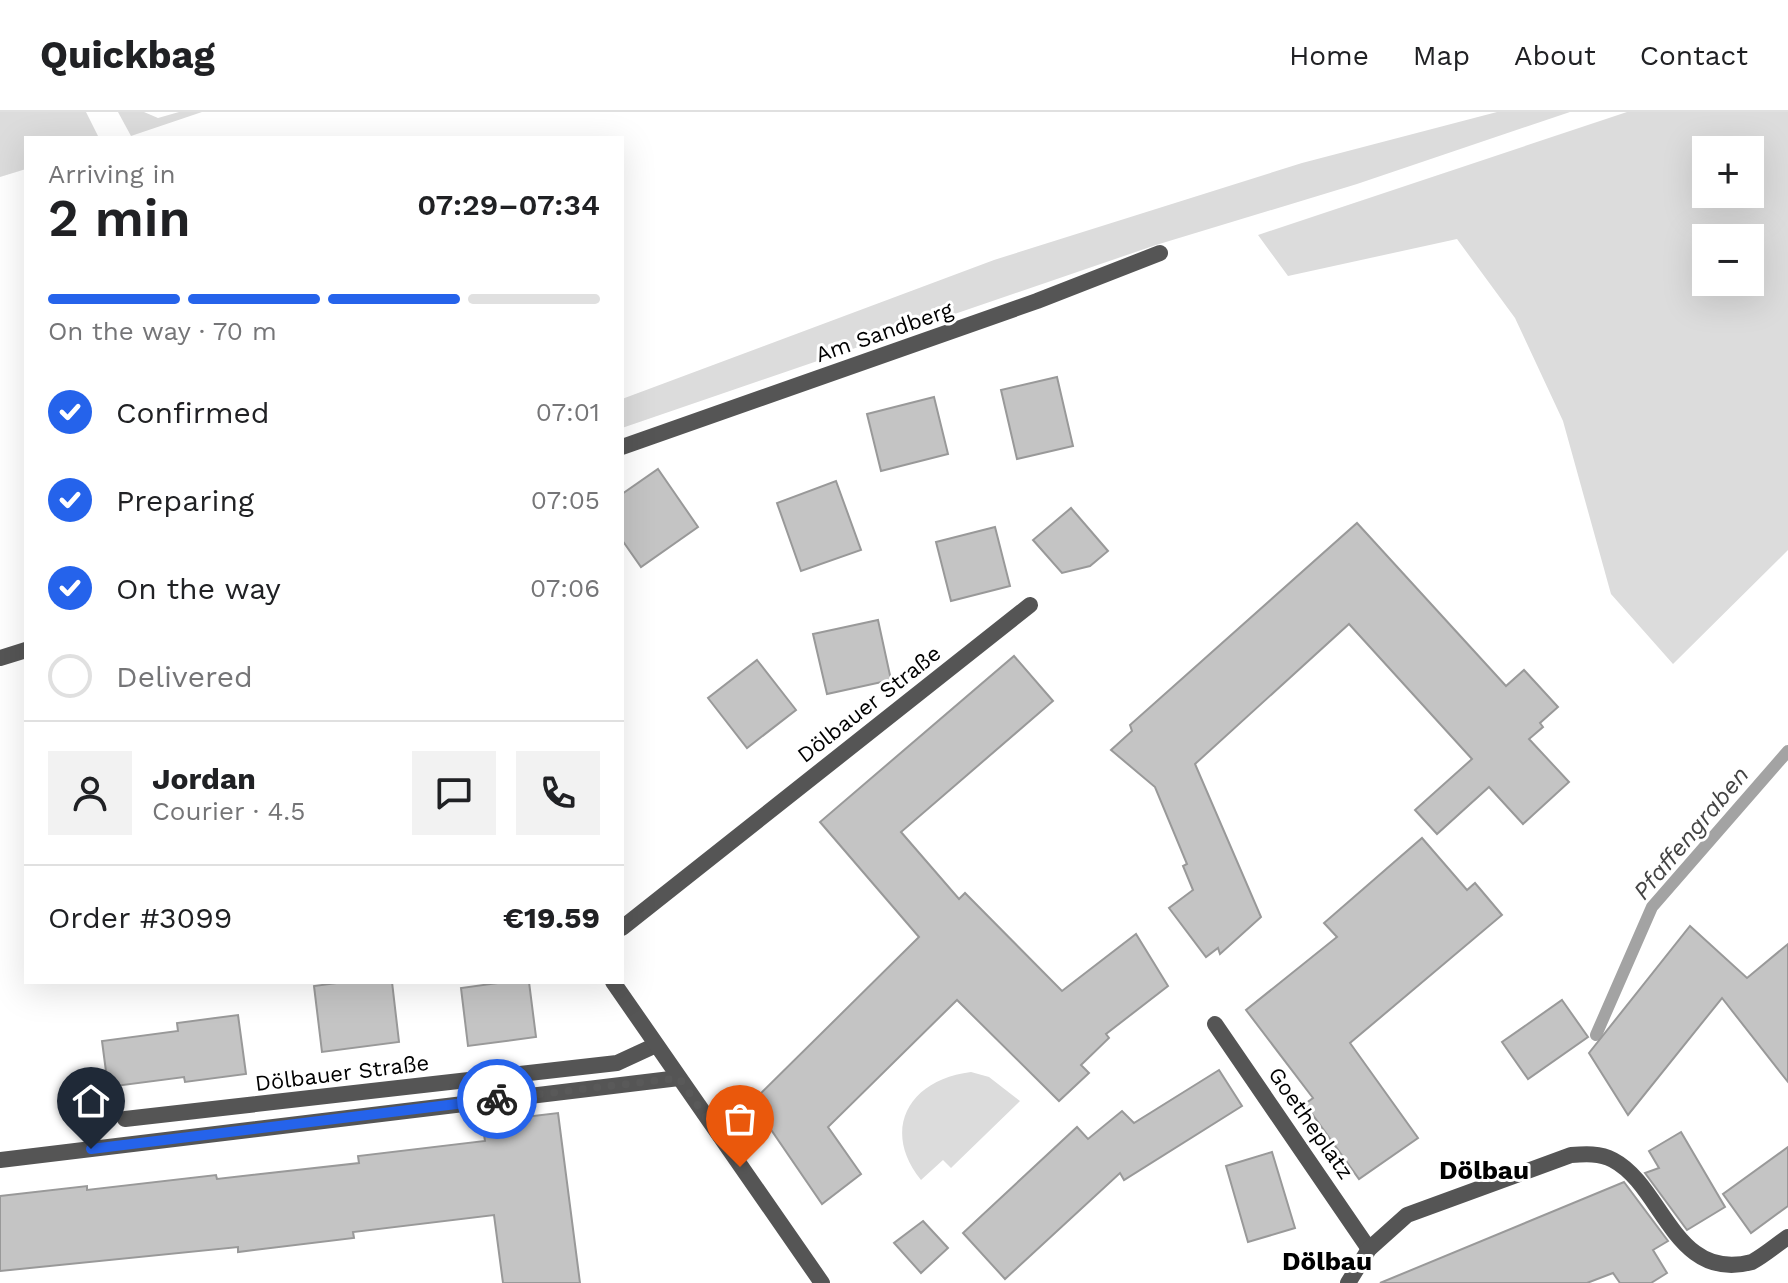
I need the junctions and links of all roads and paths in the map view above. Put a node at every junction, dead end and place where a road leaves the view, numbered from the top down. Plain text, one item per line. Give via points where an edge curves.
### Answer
1 (1160, 253) dead end
2 (624, 446) edge
3 (1030, 605) dead end
4 (24, 651) edge
5 (0, 658) edge
6 (624, 926) edge
7 (614, 984) edge
8 (1215, 1024) dead end
9 (656, 1045) junction
10 (679, 1078) junction
11 (125, 1119) dead end
12 (0, 1160) edge
13 (1788, 1237) edge
14 (1369, 1249) junction
15 (822, 1283) edge
16 (1348, 1283) edge

1 - 2 street, Am Sandberg
3 - 6 street, Dölbauer Straße
4 - 5 street
7 - 9 street
8 - 14 street, Goetheplatz
9 - 10 street
9 - 11 street, Dölbauer Straße via 617,1063
10 - 12 street
10 - 15 street
13 - 14 street via 1751,1263 1723,1271 1702,1267 1683,1253 1631,1173 1613,1159 1592,1153 1571,1155 1407,1215
14 - 16 street

